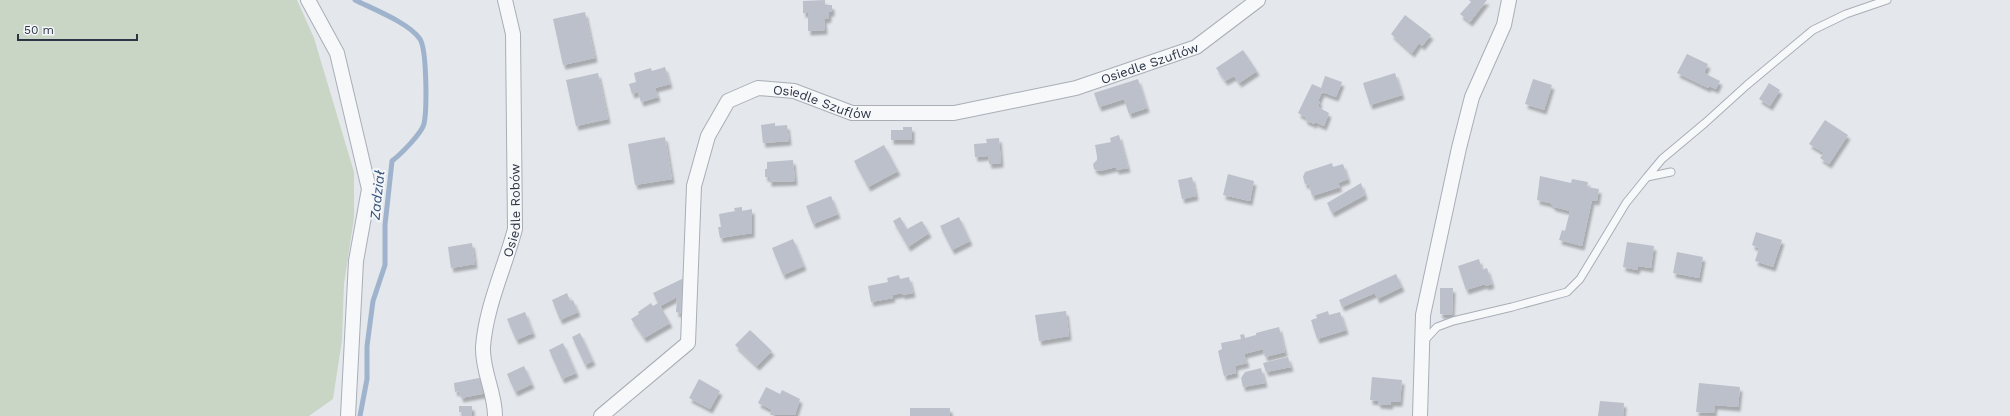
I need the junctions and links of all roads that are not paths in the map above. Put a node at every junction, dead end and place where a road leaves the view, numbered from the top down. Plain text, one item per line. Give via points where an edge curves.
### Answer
1 (308, 0) edge
2 (505, 0) edge
3 (1258, 0) edge
4 (1509, 0) edge
5 (1887, 0) edge
6 (1671, 172) dead end
7 (1647, 177) junction
8 (1422, 342) junction
9 (348, 416) edge
10 (495, 416) edge
11 (601, 416) edge
12 (1420, 416) edge

1 - 9 street via 337,53 369,188 356,261
2 - 10 street, Osiedle Robów via 513,34 515,229 491,303 483,348 487,379 495,402
3 - 11 street, Osiedle Szuflów via 1196,47 1076,88 954,113 852,113 794,92 758,88 728,101 708,136 694,186 688,343
4 - 8 street via 1504,25 1472,97 1459,148 1423,315
5 - 7 lane via 1846,14 1813,30 1662,159
6 - 7 lane
7 - 8 lane via 1626,203 1580,279 1567,292 1453,321 1437,327
8 - 12 street

